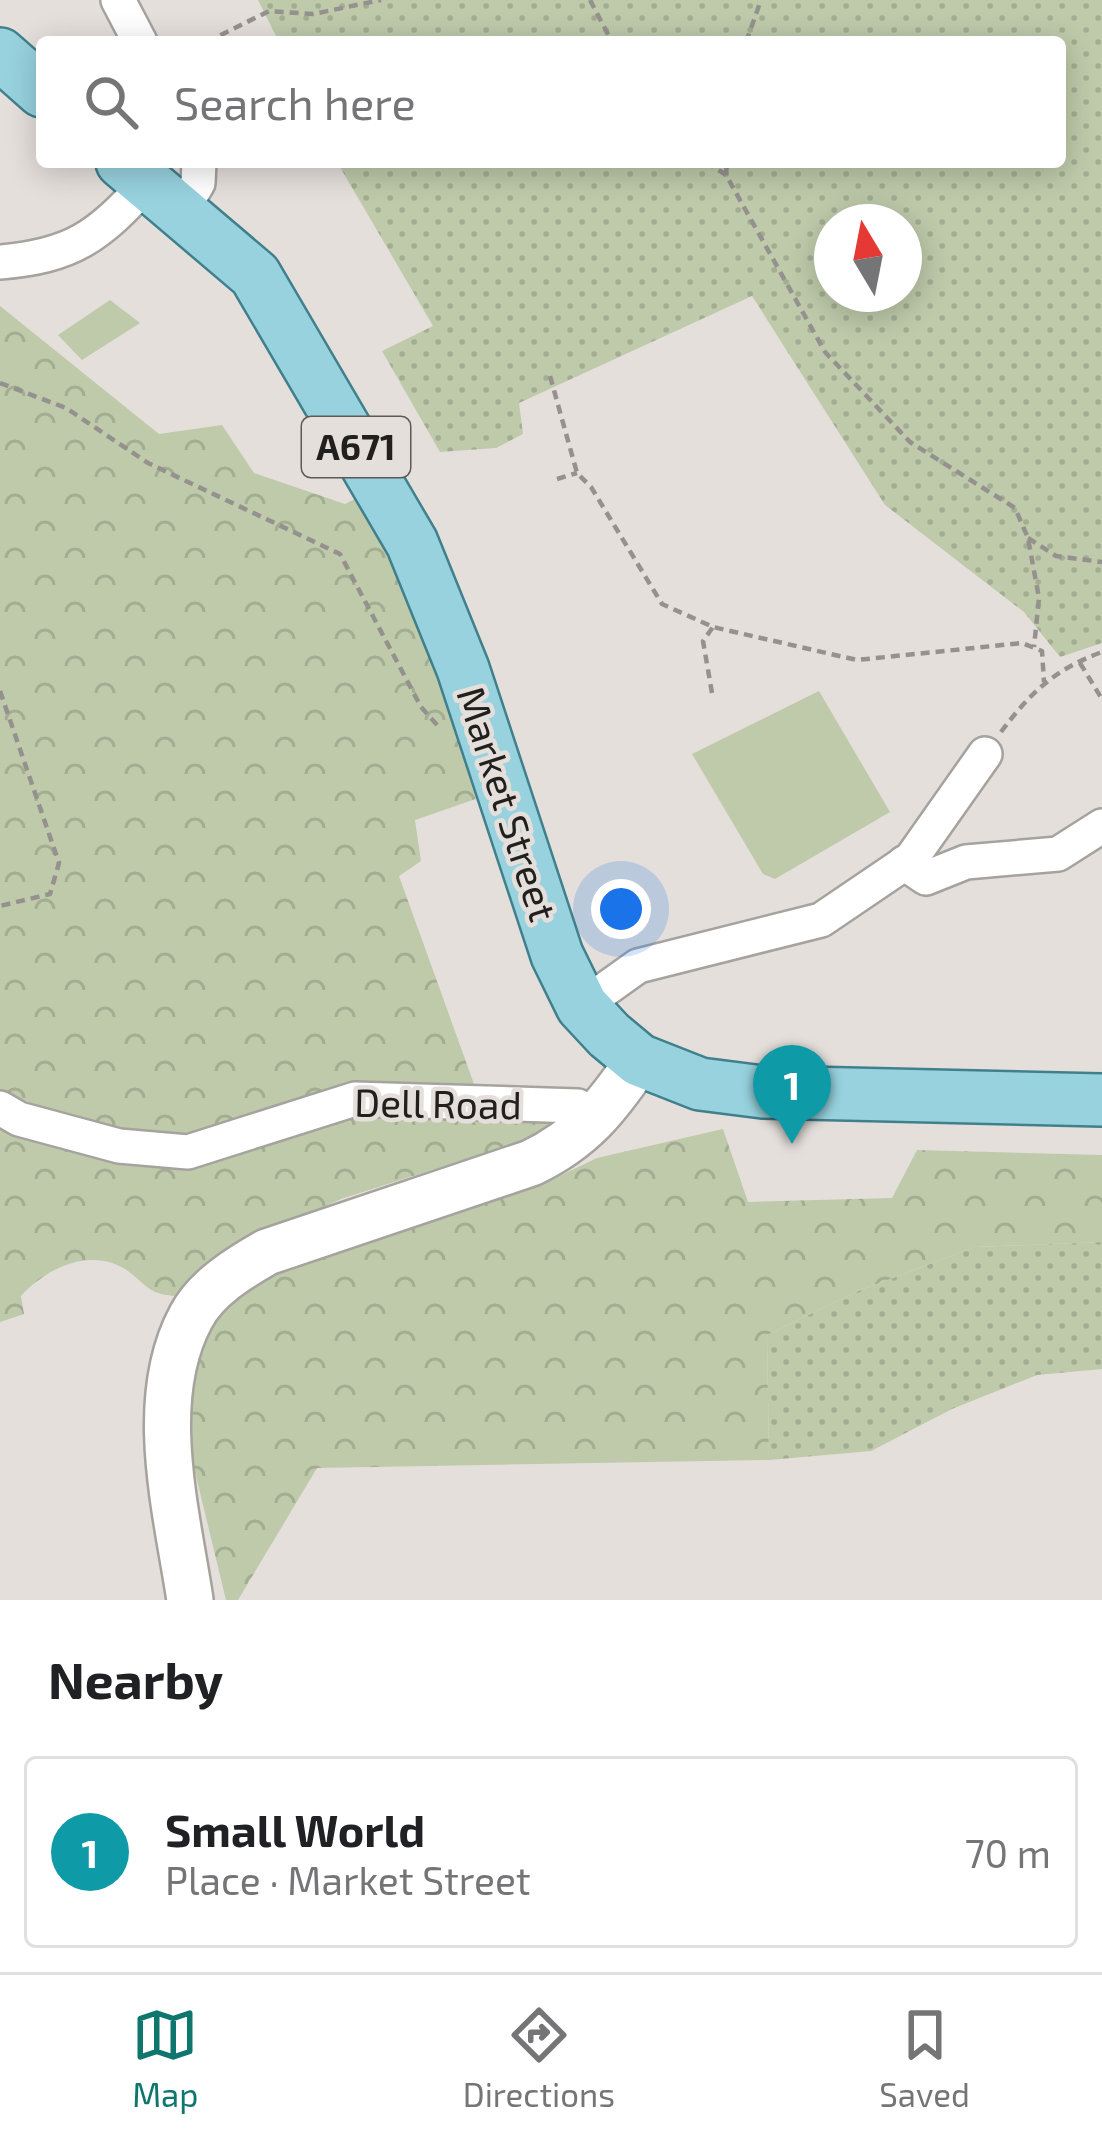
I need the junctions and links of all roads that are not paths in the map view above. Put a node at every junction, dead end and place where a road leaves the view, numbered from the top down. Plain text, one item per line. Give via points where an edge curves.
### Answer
1 (118, 0) edge
2 (137, 36) edge
3 (0, 54) edge
4 (36, 87) edge
5 (199, 168) edge
6 (149, 186) edge
7 (0, 262) edge
8 (985, 754) road end
9 (1102, 826) edge
10 (904, 863) junction
11 (582, 1006) junction
12 (639, 1060) junction
13 (1102, 1100) edge
14 (0, 1108) edge
15 (600, 1118) junction
16 (190, 1600) edge

1 - 2 street
3 - 4 main road
5 - 6 street via 198,183
6 - 7 street via 100,233 49,258
6 - 11 main road, Market Street / A671 via 255,274 412,543
8 - 10 street
9 - 10 street via 1058,854 966,862 926,878
10 - 11 street via 821,920 638,966
11 - 12 main road, Market Street / A671
12 - 13 main road, Market Street / A671 via 700,1084 763,1092
12 - 15 main road
14 - 15 street, Dell Road via 119,1146 188,1152 355,1100 578,1106
15 - 16 main road via 531,1163 267,1252 192,1314 169,1415

